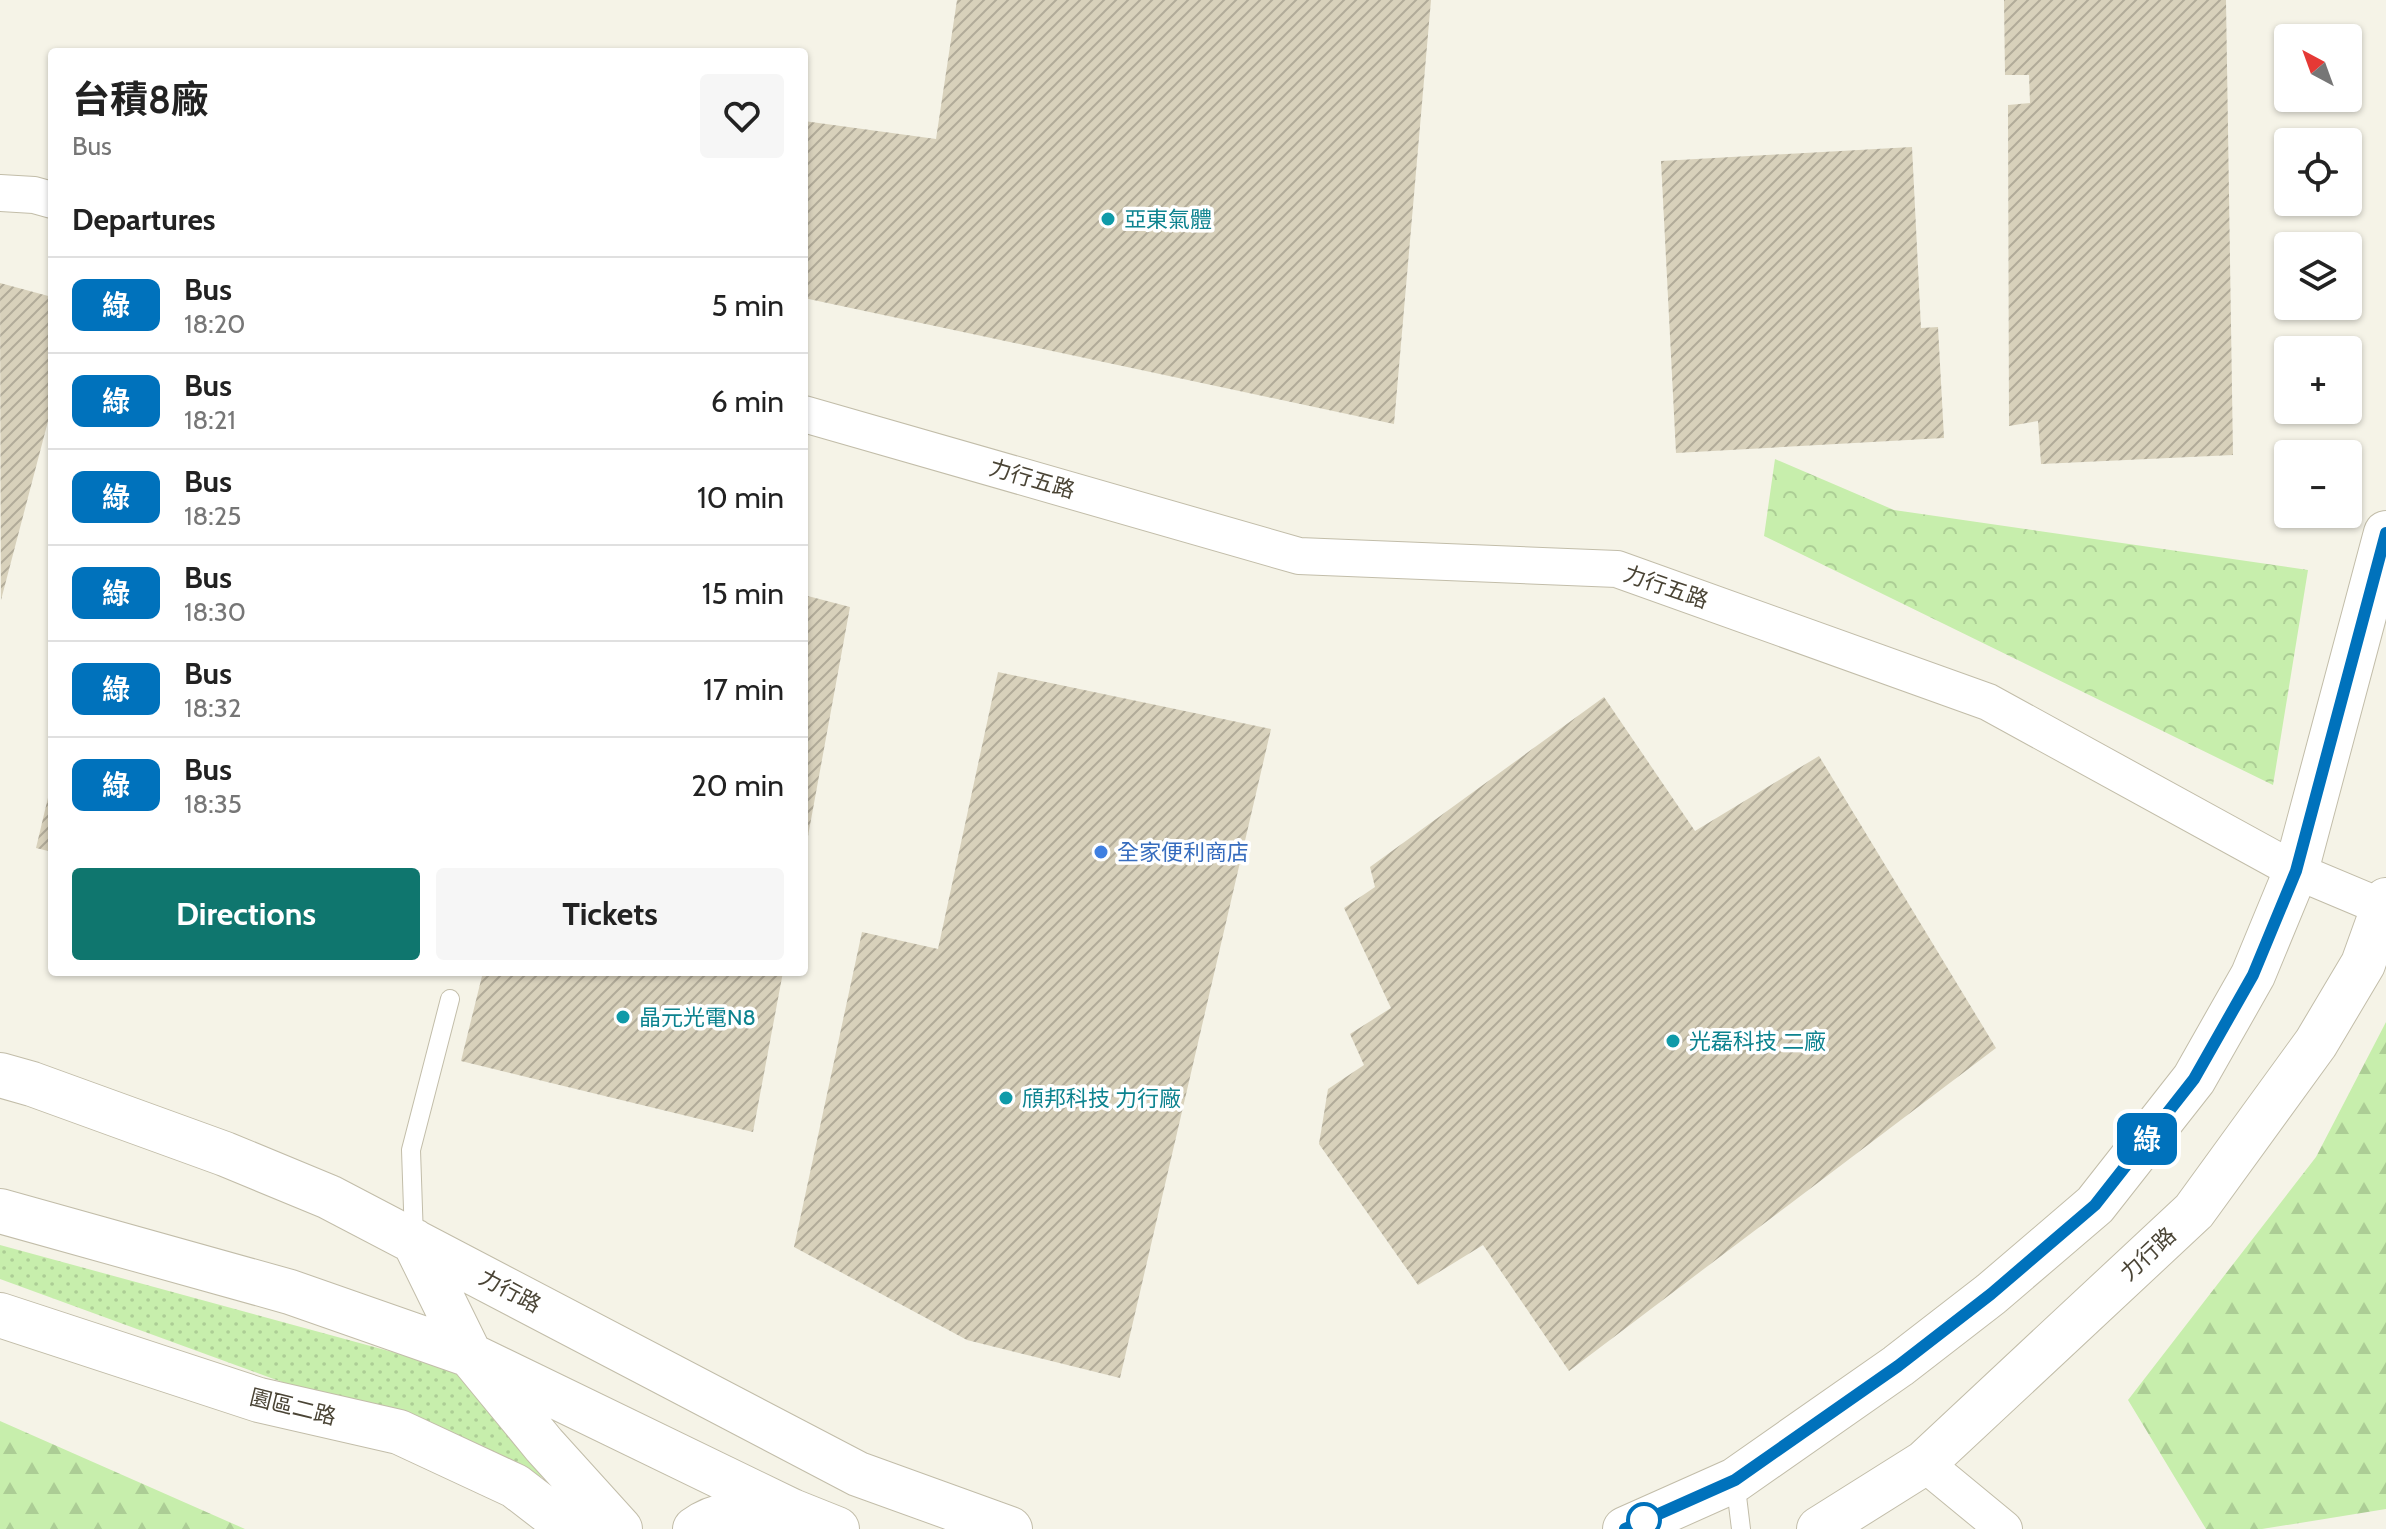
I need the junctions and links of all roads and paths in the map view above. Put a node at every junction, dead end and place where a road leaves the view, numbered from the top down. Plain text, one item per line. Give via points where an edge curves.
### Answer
1 (0, 193) edge
2 (48, 199) edge
3 (808, 415) edge
4 (2386, 533) edge
5 (2296, 871) junction
6 (2385, 904) edge
7 (450, 999) dead end
8 (0, 1075) edge
9 (0, 1211) edge
10 (414, 1241) junction
11 (0, 1315) edge
12 (470, 1355) junction
13 (1924, 1463) junction
14 (1735, 1480) junction
15 (792, 1511) junction
16 (571, 1529) edge
17 (620, 1529) edge
18 (695, 1529) edge
19 (837, 1529) edge
20 (1010, 1529) edge
21 (1625, 1529) edge
22 (1741, 1529) edge
23 (1819, 1529) edge
24 (2004, 1529) edge

1 - 2 street
3 - 5 street, 力行五路 via 1299,556 1617,569 1988,702
4 - 5 street
5 - 6 street, 力行五路
5 - 14 street via 2253,975 2194,1079 2095,1205 1898,1366
6 - 13 street, 力行路 via 2363,964 2316,1043 2194,1211
7 - 10 lane via 411,1150
8 - 10 street, 力行路 via 225,1154 329,1197
9 - 12 street via 290,1292
10 - 12 street
10 - 20 street, 力行路 via 858,1474
11 - 16 street, 園區二路 via 259,1400 399,1432 515,1486
12 - 15 street
12 - 17 street
13 - 23 street, 力行路
13 - 24 street
14 - 21 street
14 - 22 lane
15 - 18 street via 743,1512 713,1518
15 - 19 street

